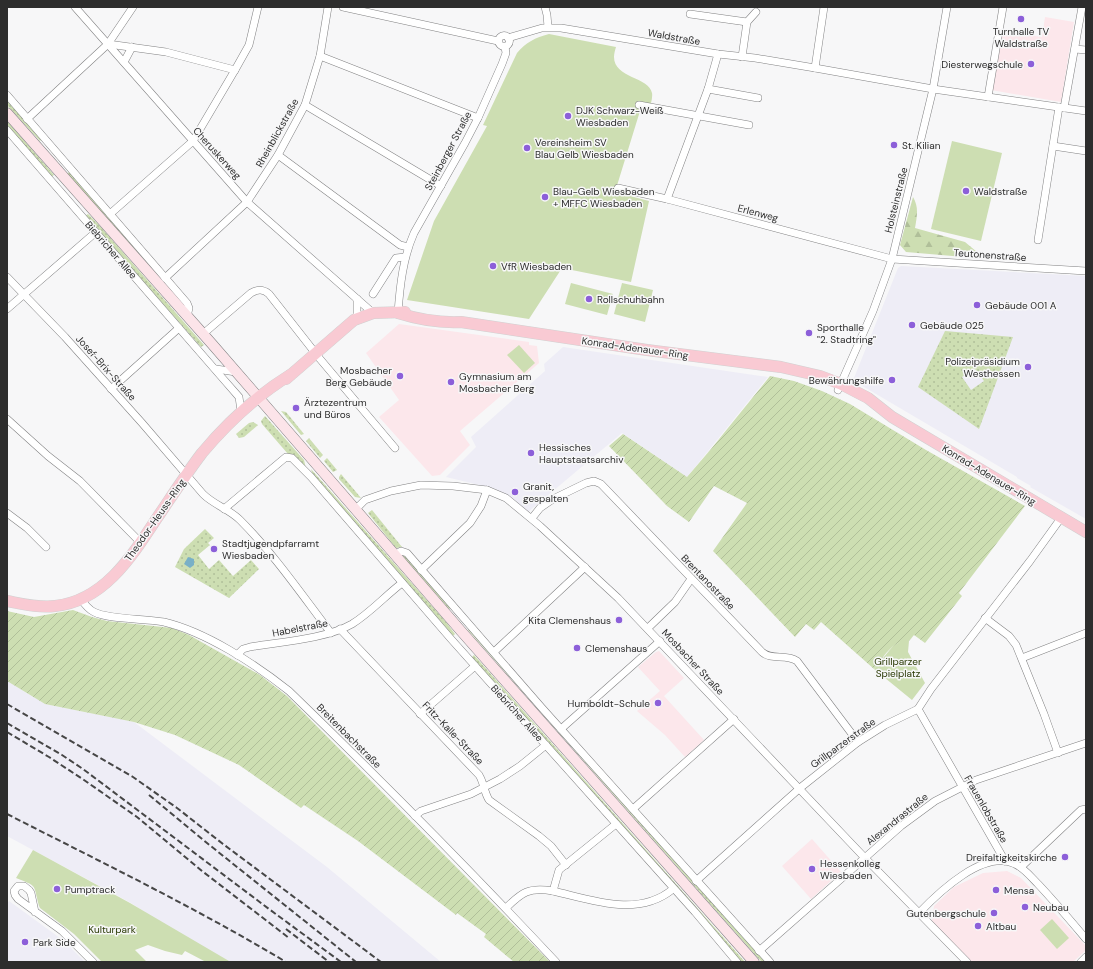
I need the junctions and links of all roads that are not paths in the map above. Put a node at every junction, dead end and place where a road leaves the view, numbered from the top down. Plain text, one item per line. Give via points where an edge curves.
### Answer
1 (75, 7) edge
2 (134, 7) edge
3 (258, 7) edge
4 (328, 7) edge
5 (343, 7) edge
6 (545, 7) edge
7 (824, 7) edge
8 (947, 7) edge
9 (1003, 7) edge
10 (1082, 7) edge
11 (756, 12) dead end
12 (690, 14) dead end
13 (747, 22) junction
14 (548, 27) junction
15 (514, 36) junction
16 (496, 40) junction
17 (108, 44) junction
18 (132, 47) junction
19 (1075, 48) junction
20 (505, 50) junction
21 (1086, 50) edge
22 (718, 54) junction
23 (320, 56) junction
24 (742, 57) junction
25 (124, 62) junction
26 (815, 68) junction
27 (235, 70) junction
28 (708, 89) junction
29 (933, 89) junction
30 (7, 95) edge
31 (988, 97) junction
32 (758, 98) dead end
33 (305, 106) junction
34 (639, 106) dead end
35 (1062, 108) junction
36 (1086, 111) edge
37 (7, 113) edge
38 (698, 116) junction
39 (478, 118) junction
40 (27, 119) junction
41 (750, 125) dead end
42 (7, 130) edge
43 (193, 141) junction
44 (1053, 146) junction
45 (1086, 151) edge
46 (278, 155) junction
47 (441, 186) junction
48 (618, 188) dead end
49 (667, 199) junction
50 (247, 202) junction
51 (110, 214) junction
52 (96, 232) junction
53 (1038, 240) dead end
54 (408, 247) junction
55 (405, 257) junction
56 (892, 259) junction
57 (1086, 271) edge
58 (7, 277) edge
59 (165, 278) junction
60 (373, 294) dead end
61 (24, 295) junction
62 (357, 299) junction
63 (7, 309) edge
64 (373, 313) junction
65 (398, 313) junction
66 (186, 317) junction
67 (357, 319) junction
68 (179, 328) junction
69 (203, 334) junction
70 (316, 352) junction
71 (216, 370) junction
72 (236, 372) junction
73 (840, 387) junction
74 (111, 389) junction
75 (260, 400) junction
76 (241, 412) junction
77 (7, 419) edge
78 (395, 448) dead end
79 (310, 458) junction
80 (189, 471) junction
81 (311, 477) junction
82 (487, 490) junction
83 (356, 509) junction
84 (224, 510) junction
85 (7, 513) edge
86 (532, 518) junction
87 (1061, 518) junction
88 (1086, 532) edge
89 (141, 542) junction
90 (46, 547) dead end
91 (394, 555) junction
92 (585, 567) junction
93 (421, 570) junction
94 (691, 578) junction
95 (402, 583) junction
96 (82, 599) junction
97 (7, 601) edge
98 (986, 618) junction
99 (648, 628) junction
100 (340, 629) junction
101 (331, 632) junction
102 (1086, 633) edge
103 (660, 641) junction
104 (494, 652) junction
105 (237, 655) junction
106 (1022, 658) junction
107 (475, 666) junction
108 (918, 709) junction
109 (420, 714) junction
110 (734, 719) junction
111 (561, 729) junction
112 (858, 742) junction
113 (1086, 743) edge
114 (546, 745) junction
115 (1058, 754) junction
116 (484, 786) junction
117 (962, 787) junction
118 (800, 788) junction
119 (633, 809) junction
120 (1086, 809) edge
121 (415, 816) junction
122 (616, 824) junction
123 (865, 858) junction
124 (1005, 861) junction
125 (566, 865) junction
126 (1021, 867) junction
127 (696, 881) junction
128 (673, 889) junction
129 (553, 891) junction
130 (506, 908) junction
131 (35, 912) dead end
132 (920, 913) junction
133 (1086, 939) edge
134 (760, 951) junction
135 (1086, 957) edge
136 (93, 962) edge
137 (556, 962) edge
138 (737, 962) edge
139 (754, 962) edge
140 (770, 962) edge
141 (967, 962) edge
142 (1081, 962) edge

1 - 17 street, Cheruskerweg
2 - 17 street
3 - 27 street via 249,45
4 - 23 street, Rheinblickstraße
5 - 16 street
6 - 14 street
7 - 26 street
8 - 29 street, Holsteinstraße
9 - 31 street
10 - 19 street
11 - 13 street
12 - 13 street
13 - 24 street
14 - 15 street, Waldstraße
14 - 22 street, Waldstraße
15 - 16 street, Waldstraße via 503,36
15 - 20 street, Steinberger Straße
16 - 20 street
17 - 18 street
17 - 25 street, Cheruskerweg
17 - 40 street
18 - 25 street
18 - 27 street via 166,52
19 - 21 street
19 - 35 street
20 - 39 street, Steinberger Straße via 502,64
22 - 24 street, Waldstraße
22 - 28 street
23 - 33 street, Rheinblickstraße
23 - 39 street
24 - 26 street, Waldstraße
25 - 43 street, Cheruskerweg
26 - 29 street, Waldstraße
27 - 43 street
28 - 32 street
28 - 38 street
29 - 31 street, Waldstraße
29 - 56 street, Holsteinstraße
30 - 40 street
31 - 35 street, Waldstraße
33 - 46 street, Rheinblickstraße
33 - 47 street
34 - 38 street
35 - 36 street, Waldstraße
35 - 44 street
37 - 66 main road, Biebricher Allee
38 - 41 street
38 - 49 street
39 - 47 street, Steinberger Straße
40 - 51 street
42 - 52 street, Biebricher Allee
43 - 50 street, Cheruskerweg
43 - 51 street
44 - 45 street
44 - 53 street
46 - 50 street, Rheinblickstraße
46 - 54 street via 400,246
47 - 54 street, Steinberger Straße
48 - 49 street, Erlenweg
49 - 56 street, Erlenweg
50 - 59 street, Rheinblickstraße
50 - 62 street, Cheruskerweg
51 - 59 street
52 - 61 street
52 - 68 street, Biebricher Allee
54 - 55 street, Steinberger Straße
55 - 60 street via 396,258
55 - 65 street, Steinberger Straße
56 - 57 street, Teutonenstraße
56 - 73 street, Holsteinstraße
58 - 61 street, Josef-Brix-Straße
59 - 66 street via 188,306
61 - 63 street
61 - 74 street, Josef-Brix-Straße
62 - 64 street, Cheruskerweg
62 - 67 street
64 - 65 main road, Konrad-Adenauer-Ring
64 - 67 main road, Konrad-Adenauer-Ring
65 - 73 main road, Konrad-Adenauer-Ring via 412,312 461,322 640,349 768,365 828,378
66 - 69 main road, Biebricher Allee
67 - 70 main road, Konrad-Adenauer-Ring
68 - 71 street, Biebricher Allee
68 - 74 street
69 - 70 street via 251,293 260,290 269,294
69 - 72 main road, Biebricher Allee
70 - 75 main road, Konrad-Adenauer-Ring
70 - 78 street
71 - 72 street
71 - 76 street, Biebricher Allee via 239,397
72 - 75 main road, Biebricher Allee
73 - 87 main road, Konrad-Adenauer-Ring via 868,398 892,417
74 - 80 street, Josef-Brix-Straße
75 - 76 main road, Theodor-Heuss-Ring
75 - 79 main road, Biebricher Allee
75 - 80 main road, Theodor-Heuss-Ring
76 - 80 main road, Theodor-Heuss-Ring
77 - 89 street via 80,481
79 - 81 street
79 - 83 main road, Biebricher Allee
80 - 84 street via 207,498
80 - 89 main road, Theodor-Heuss-Ring
81 - 84 street, Biebricher Allee via 292,458 286,457
81 - 95 street, Biebricher Allee
82 - 83 street, Mosbacher Straße via 421,485 391,491 366,500
82 - 86 street, Mosbacher Straße via 506,498
82 - 93 street via 470,523
83 - 91 main road, Biebricher Allee
84 - 101 street via 236,517 276,561
85 - 90 street
86 - 92 street, Mosbacher Straße
86 - 94 street, Brentanostraße via 540,508 553,499 586,483 597,482 604,486
87 - 88 main road, Konrad-Adenauer-Ring
87 - 98 street
89 - 96 main road, Theodor-Heuss-Ring via 110,579
91 - 93 street via 401,551 407,553
91 - 139 main road, Biebricher Allee
92 - 99 street, Mosbacher Straße
92 - 104 street
93 - 104 street
94 - 99 street via 675,602
94 - 112 street, Brentanostraße via 764,654 797,661
95 - 100 street, Habelstraße via 358,619
95 - 107 street, Biebricher Allee
96 - 97 main road, Theodor-Heuss-Ring via 45,607
96 - 105 street, Breitenbachstraße via 89,609 101,615 182,627
98 - 106 street via 1011,638
98 - 108 street
99 - 103 street, Mosbacher Straße
100 - 101 street, Habelstraße
100 - 109 street, Fritz-Kalle-Straße
101 - 105 street, Habelstraße via 250,647
102 - 106 street
103 - 110 street, Mosbacher Straße
103 - 111 street
104 - 111 street
105 - 121 street, Breitenbachstraße via 289,691
106 - 115 street
107 - 109 street
107 - 114 street, Biebricher Allee
108 - 112 street, Grillparzerstraße
108 - 117 street, Frauenlobstraße
109 - 116 street, Fritz-Kalle-Straße via 479,775
110 - 118 street, Mosbacher Straße
110 - 119 street
111 - 119 street
112 - 118 street, Grillparzerstraße
113 - 115 street, Alexandrastraße
114 - 116 street via 510,773
114 - 122 street, Biebricher Allee
115 - 117 street, Alexandrastraße
116 - 121 street via 471,794 422,811
116 - 125 street, Fritz-Kalle-Straße via 489,800 543,839
117 - 123 street, Alexandrastraße via 918,812
117 - 124 street, Frauenlobstraße
118 - 123 street, Mosbacher Straße
118 - 127 street, Grillparzerstraße
119 - 127 street
120 - 126 street
121 - 130 street, Breitenbachstraße
122 - 125 street
122 - 128 street, Biebricher Allee
123 - 132 street, Mosbacher Straße
123 - 134 street, Alexandrastraße
124 - 126 street
124 - 132 street via 984,865 963,875 942,890
125 - 129 street via 558,872
126 - 133 street
127 - 134 street
128 - 129 street via 656,900 620,906
128 - 138 street, Biebricher Allee
129 - 130 street via 530,890
130 - 137 street, Breitenbachstraße
131 - 136 street via 62,931
132 - 141 street, Mosbacher Straße
134 - 140 street
135 - 142 street

